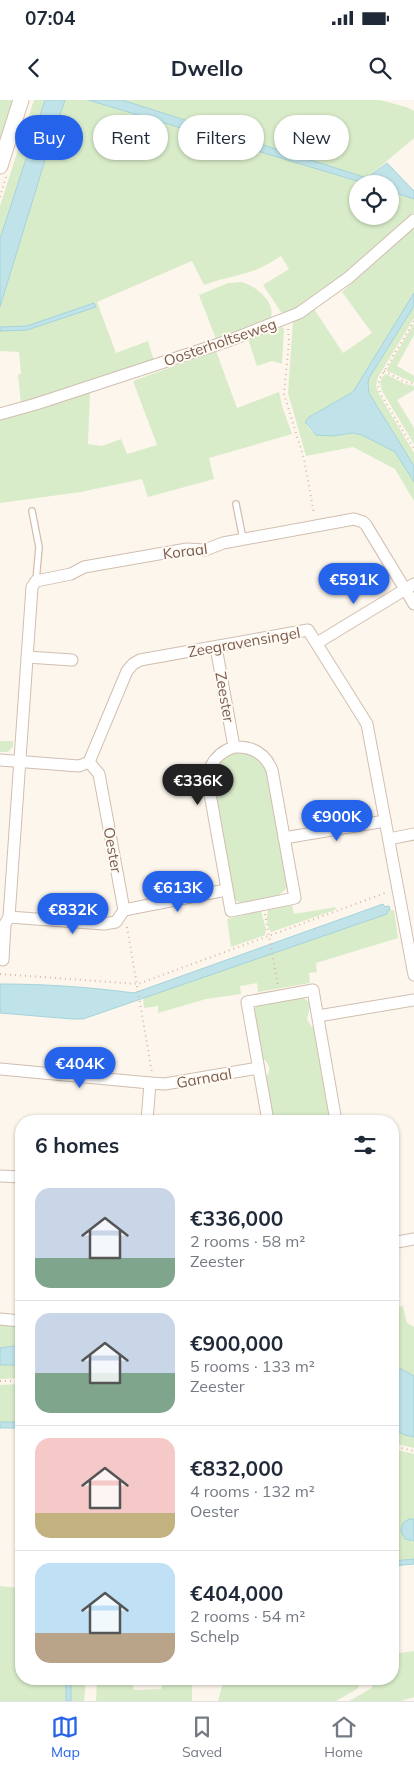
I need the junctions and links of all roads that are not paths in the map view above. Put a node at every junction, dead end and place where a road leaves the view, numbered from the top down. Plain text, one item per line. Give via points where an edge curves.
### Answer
1 (21, 100) edge
2 (0, 166) edge
3 (414, 220) edge
4 (0, 414) edge
5 (236, 504) dead end
6 (32, 511) dead end
7 (242, 539) junction
8 (36, 581) junction
9 (410, 586) edge
10 (414, 604) edge
11 (317, 643) junction
12 (216, 648) junction
13 (27, 657) junction
14 (72, 660) dead end
15 (234, 747) junction
16 (0, 760) edge
17 (20, 762) junction
18 (89, 762) junction
19 (385, 821) junction
20 (414, 834) edge
21 (284, 838) junction
22 (388, 839) junction
23 (226, 890) junction
24 (124, 910) junction
25 (9, 917) junction
26 (3, 960) dead end
27 (414, 975) edge
28 (414, 1000) edge
29 (318, 1016) junction
30 (258, 1068) junction
31 (0, 1069) edge
32 (150, 1083) junction
33 (147, 1115) edge
34 (267, 1115) edge
35 (335, 1115) edge
36 (0, 1176) edge
37 (15, 1177) edge
38 (414, 1239) edge
39 (399, 1242) edge
40 (0, 1319) edge
41 (15, 1320) edge

1 - 2 street
3 - 4 street, Oosterholtseweg via 336,288 286,319 168,361
5 - 7 lane
6 - 8 lane via 39,548
7 - 8 street, Koraal via 204,550 187,548 84,567 71,574
7 - 9 street, Koraal via 358,520 363,522
8 - 13 street via 32,587
9 - 10 street, Koraal
9 - 11 street
11 - 12 street, Zeegravensingel via 308,630
11 - 19 street, Zeegravensingel via 367,724
12 - 15 street, Zeester
12 - 18 street, Zeegravensingel via 140,660 133,664
13 - 14 street
13 - 17 street
15 - 21 street via 255,750 270,764
15 - 23 street via 216,757 208,777
16 - 17 street
17 - 18 street via 79,766
17 - 25 street
18 - 24 street, Oester via 100,774
19 - 21 street
19 - 22 street, Zeegravensingel
20 - 22 street
21 - 23 street via 295,898 231,910
22 - 27 street, Zeegravensingel
23 - 24 street
24 - 25 street via 116,922 104,924
25 - 26 street via 4,924
28 - 29 street
29 - 30 street via 313,990 247,1002
29 - 35 street
30 - 32 street, Garnaal via 165,1084
30 - 34 street
31 - 32 street, Garnaal
32 - 33 street
36 - 37 street
38 - 39 street
40 - 41 street

